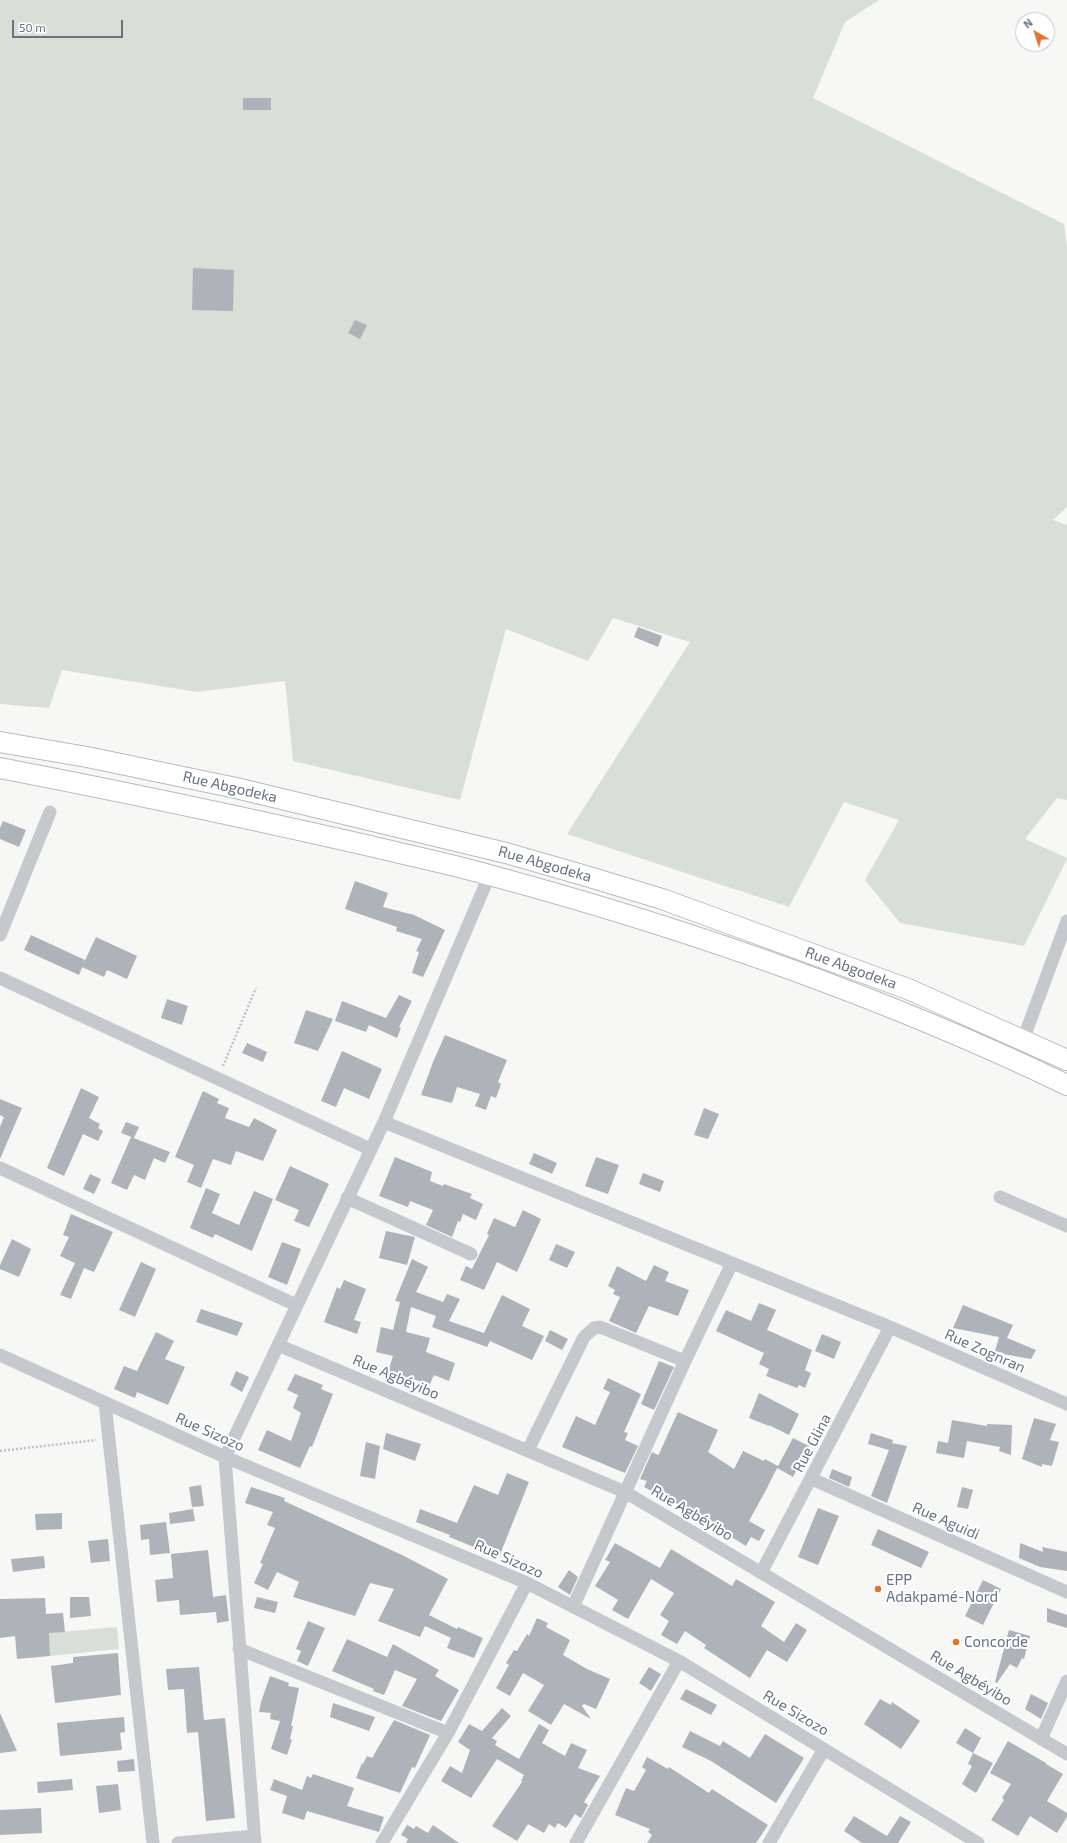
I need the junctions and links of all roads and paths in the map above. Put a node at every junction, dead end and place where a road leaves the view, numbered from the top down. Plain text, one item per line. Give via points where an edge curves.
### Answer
1 (0, 742) edge
2 (0, 768) edge
3 (50, 812) dead end
4 (490, 874) junction
5 (1067, 921) edge
6 (0, 935) edge
7 (0, 978) edge
8 (256, 988) dead end
9 (1023, 1040) junction
10 (1067, 1060) edge
11 (217, 1079) junction
12 (1067, 1085) edge
13 (384, 1122) junction
14 (370, 1149) junction
15 (0, 1168) edge
16 (1000, 1197) dead end
17 (348, 1198) junction
18 (1067, 1226) edge
19 (471, 1254) dead end
20 (732, 1263) junction
21 (296, 1305) junction
22 (890, 1327) junction
23 (278, 1345) junction
24 (0, 1355) edge
25 (685, 1361) junction
26 (105, 1403) junction
27 (1067, 1404) edge
28 (109, 1439) junction
29 (528, 1450) junction
30 (0, 1452) edge
31 (225, 1456) junction
32 (812, 1479) junction
33 (625, 1492) junction
34 (761, 1573) junction
35 (527, 1583) junction
36 (1067, 1592) edge
37 (573, 1607) junction
38 (239, 1648) junction
39 (679, 1661) junction
40 (1067, 1680) edge
41 (448, 1733) junction
42 (1041, 1739) junction
43 (824, 1749) junction
44 (1067, 1754) edge
45 (254, 1840) edge
46 (153, 1843) edge
47 (178, 1843) edge
48 (382, 1843) edge
49 (576, 1843) edge
50 (769, 1843) edge
51 (978, 1843) edge

1 - 9 main road, Rue Abgodeka via 236,788 506,853 586,876 662,899 901,987
2 - 4 main road, Rue Abgodeka via 234,815
3 - 6 street
4 - 12 main road, Rue Abgodeka via 609,909 811,978 902,1012
4 - 13 street
5 - 9 street
7 - 11 street
8 - 11 path
9 - 10 main road, Rue Abgodeka
11 - 14 street
13 - 14 street
13 - 20 street, Rue Zognran
14 - 17 street
15 - 21 street
16 - 18 street
17 - 19 street
17 - 21 street
20 - 22 street, Rue Zognran
20 - 25 street
21 - 23 street
22 - 27 street, Rue Zognran
22 - 32 street, Rue Glina
23 - 29 street, Rue Agbéyibo
23 - 31 street
24 - 26 street, Rue Sizozo
25 - 29 street via 606,1329 594,1328 584,1337
25 - 33 street
26 - 28 street
26 - 31 street, Rue Sizozo
28 - 30 path
28 - 46 street
29 - 33 street, Rue Agbéyibo
31 - 35 street, Rue Sizozo
31 - 38 street
32 - 34 street, Rue Glina
32 - 36 street, Rue Aguidi
33 - 34 street, Rue Agbéyibo
33 - 37 street
34 - 42 street, Rue Agbéyibo
35 - 37 street, Rue Sizozo
35 - 41 street
37 - 39 street, Rue Sizozo
38 - 41 street
38 - 45 street
39 - 43 street, Rue Sizozo
39 - 49 street
40 - 42 street
41 - 48 street
42 - 44 street, Rue Agbéyibo
43 - 50 street
43 - 51 street, Rue Sizozo
45 - 47 street

